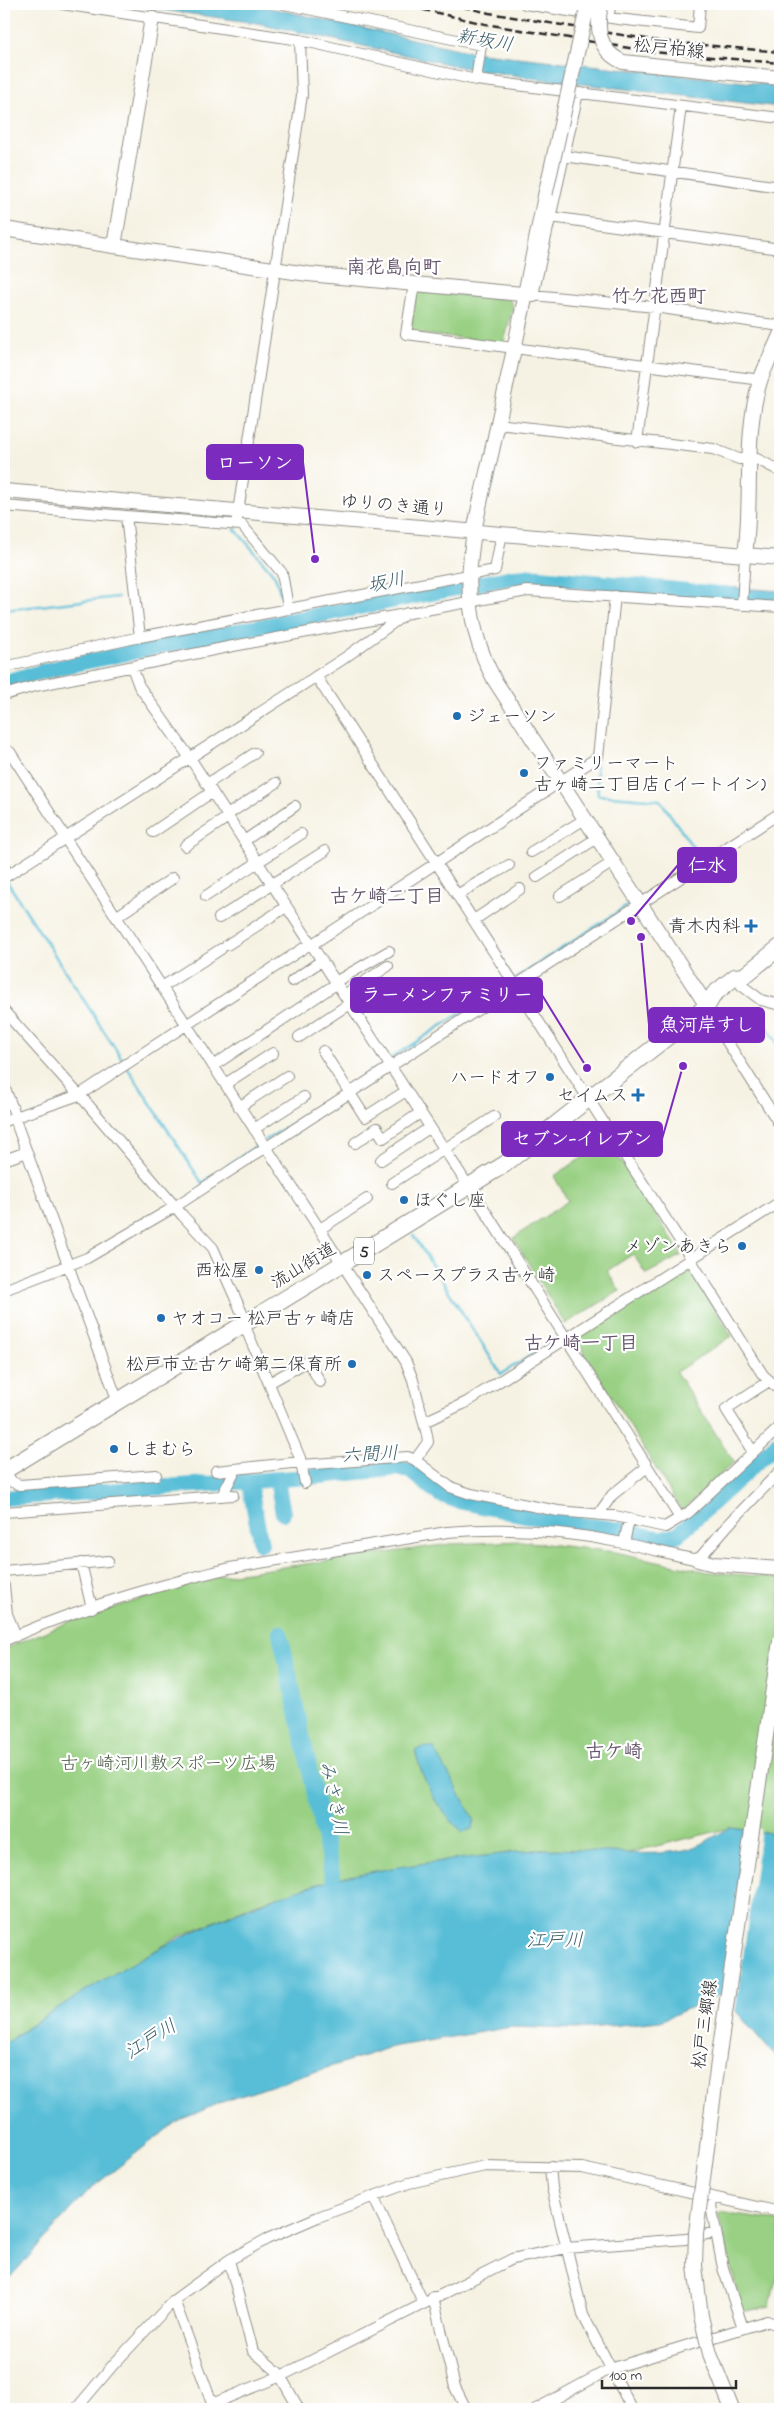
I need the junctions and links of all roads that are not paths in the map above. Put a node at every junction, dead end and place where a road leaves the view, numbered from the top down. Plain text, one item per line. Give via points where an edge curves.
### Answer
1 (62, 4) edge
2 (284, 4) edge
3 (525, 4) edge
4 (601, 4) edge
5 (611, 4) edge
6 (700, 4) edge
7 (581, 7) edge
8 (608, 17) junction
9 (152, 18) junction
10 (300, 40) junction
11 (780, 78) edge
12 (476, 80) junction
13 (578, 93) junction
14 (682, 106) junction
15 (780, 118) edge
16 (564, 156) junction
17 (673, 171) junction
18 (780, 187) edge
19 (550, 216) junction
20 (4, 229) edge
21 (665, 232) junction
22 (114, 246) junction
23 (780, 249) edge
24 (274, 270) junction
25 (414, 284) junction
26 (528, 295) junction
27 (655, 308) junction
28 (780, 326) edge
29 (780, 335) edge
30 (514, 348) junction
31 (647, 366) junction
32 (761, 380) junction
33 (498, 424) junction
34 (637, 442) junction
35 (749, 459) junction
36 (780, 471) edge
37 (4, 491) edge
38 (4, 506) edge
39 (237, 510) junction
40 (126, 516) junction
41 (236, 525) junction
42 (473, 531) junction
43 (502, 533) junction
44 (745, 555) junction
45 (780, 558) edge
46 (468, 575) junction
47 (615, 596) junction
48 (469, 600) junction
49 (742, 604) junction
50 (288, 607) junction
51 (780, 607) edge
52 (407, 613) junction
53 (140, 636) junction
54 (4, 667) edge
55 (132, 668) junction
56 (316, 676) junction
57 (4, 695) edge
58 (255, 753) dead end
59 (4, 755) edge
60 (190, 758) junction
61 (560, 781) junction
62 (276, 783) dead end
63 (210, 788) junction
64 (295, 806) dead end
65 (780, 813) edge
66 (227, 816) junction
67 (585, 819) junction
68 (153, 832) dead end
69 (301, 834) dead end
70 (65, 838) junction
71 (597, 838) junction
72 (244, 841) junction
73 (4, 842) edge
74 (185, 846) dead end
75 (325, 851) dead end
76 (531, 852) dead end
77 (258, 862) junction
78 (613, 862) junction
79 (437, 863) junction
80 (509, 865) dead end
81 (4, 877) edge
82 (536, 877) dead end
83 (173, 878) dead end
84 (272, 884) junction
85 (520, 890) dead end
86 (458, 895) junction
87 (206, 896) dead end
88 (560, 896) dead end
89 (640, 904) junction
90 (286, 907) junction
91 (116, 916) junction
92 (219, 918) dead end
93 (474, 920) junction
94 (310, 944) junction
95 (780, 947) edge
96 (389, 951) dead end
97 (321, 961) junction
98 (388, 966) dead end
99 (292, 981) dead end
100 (743, 981) junction
101 (335, 983) junction
102 (516, 985) junction
103 (162, 986) junction
104 (346, 999) junction
105 (780, 1005) edge
106 (706, 1006) junction
107 (4, 1011) edge
108 (8, 1022) edge
109 (186, 1024) junction
110 (299, 1036) dead end
111 (323, 1051) dead end
112 (273, 1053) dead end
113 (213, 1066) junction
114 (390, 1067) junction
115 (287, 1076) dead end
116 (225, 1084) junction
117 (4, 1086) edge
118 (406, 1092) junction
119 (349, 1093) junction
120 (79, 1095) junction
121 (304, 1097) dead end
122 (590, 1099) junction
123 (239, 1107) junction
124 (420, 1113) junction
125 (15, 1117) junction
126 (494, 1117) dead end
127 (4, 1121) edge
128 (780, 1125) edge
129 (429, 1128) junction
130 (254, 1129) junction
131 (355, 1144) dead end
132 (266, 1147) junction
133 (443, 1149) junction
134 (27, 1152) junction
135 (4, 1160) edge
136 (381, 1160) dead end
137 (392, 1182) dead end
138 (469, 1187) junction
139 (367, 1199) dead end
140 (780, 1202) edge
141 (176, 1206) junction
142 (320, 1229) junction
143 (691, 1259) junction
144 (343, 1265) junction
145 (69, 1266) junction
146 (4, 1290) edge
147 (245, 1323) junction
148 (565, 1339) junction
149 (769, 1381) junction
150 (320, 1382) dead end
151 (269, 1383) junction
152 (780, 1390) edge
153 (118, 1402) junction
154 (424, 1422) junction
155 (780, 1427) edge
156 (753, 1452) junction
157 (415, 1460) junction
158 (302, 1463) junction
159 (647, 1467) junction
160 (235, 1470) junction
161 (4, 1471) edge
162 (216, 1471) dead end
163 (780, 1472) edge
164 (156, 1475) dead end
165 (305, 1483) dead end
166 (4, 1512) edge
167 (598, 1515) junction
168 (680, 1518) junction
169 (629, 1520) junction
170 (624, 1543) junction
171 (108, 1560) dead end
172 (698, 1560) junction
173 (81, 1564) junction
174 (780, 1569) edge
175 (4, 1571) edge
176 (4, 1586) edge
177 (92, 1608) junction
178 (16, 1636) junction
179 (4, 1641) edge
180 (780, 1641) edge
181 (550, 2166) junction
182 (373, 2196) junction
183 (713, 2199) junction
184 (780, 2212) edge
185 (716, 2232) junction
186 (566, 2248) junction
187 (229, 2260) junction
188 (433, 2297) junction
189 (174, 2300) junction
190 (423, 2302) junction
191 (780, 2326) edge
192 (743, 2328) junction
193 (610, 2369) junction
194 (281, 2376) junction
195 (213, 2407) edge
196 (76, 2409) edge
197 (299, 2409) edge
198 (466, 2409) edge
199 (536, 2409) edge
200 (632, 2409) edge
201 (732, 2409) edge

1 - 9 street
2 - 12 street via 481,45
3 - 7 street
4 - 11 street, 松戸柏線, bridge via 598,29 601,41 609,53 623,62
5 - 8 street
6 - 8 street via 698,28
7 - 8 street
7 - 26 street, bridge
9 - 10 street
9 - 22 street
10 - 12 street
10 - 24 street via 302,95
12 - 13 street
13 - 14 street
13 - 16 street
14 - 15 street
14 - 17 street
16 - 17 street
16 - 19 street
17 - 18 street
17 - 21 street
19 - 21 street
19 - 26 street
20 - 22 street
21 - 23 street
21 - 27 street
22 - 24 street
24 - 25 street
24 - 39 street
25 - 26 street
25 - 30 street via 406,334
26 - 27 street
26 - 30 street
27 - 28 street
27 - 31 street
29 - 32 street
30 - 31 street
30 - 33 street
31 - 32 street
31 - 34 street
32 - 35 street
33 - 34 street
33 - 42 street
34 - 35 street via 713,449 739,459
35 - 36 street via 764,462
35 - 44 street
37 - 39 street, ゆりのき通り
38 - 40 street
39 - 41 street
39 - 42 street, ゆりのき通り
40 - 41 street
40 - 53 street
41 - 50 street via 242,525 282,573
42 - 43 street, ゆりのき通り
42 - 46 street
43 - 44 street, ゆりのき通り
43 - 46 street via 495,570
44 - 45 street, ゆりのき通り
44 - 49 street
46 - 48 street
46 - 50 street
47 - 48 street via 527,591
47 - 49 street
47 - 61 street via 598,758
48 - 52 street
48 - 61 street via 477,640 488,669
49 - 51 street
50 - 53 street
52 - 55 street
52 - 56 street
53 - 54 street
55 - 57 street
55 - 60 street via 139,686
56 - 60 street
56 - 79 street
58 - 63 street
59 - 70 street via 10,752
60 - 63 street
60 - 70 street
61 - 67 street
61 - 79 street
62 - 66 street
63 - 66 street
63 - 68 street
64 - 72 street
65 - 89 street
66 - 72 street
66 - 74 street
67 - 71 street
67 - 76 street
69 - 77 street
70 - 81 street
70 - 91 street
71 - 78 street
71 - 82 street
72 - 77 street
73 - 81 street
75 - 84 street
77 - 84 street
77 - 87 street
78 - 88 street
78 - 89 street
79 - 86 street
79 - 94 street
80 - 86 street
83 - 91 street
84 - 90 street
84 - 92 street
85 - 93 street
86 - 93 street
89 - 102 street
89 - 106 street
90 - 94 street
90 - 103 street
91 - 103 street
93 - 102 street
94 - 97 street
94 - 109 street
95 - 100 main road, 流山街道 / 5
96 - 101 street
97 - 99 street
97 - 101 street
98 - 104 street
100 - 105 street via 761,1000
100 - 106 main road, 流山街道 / 5 via 718,1003
101 - 104 street
101 - 113 street
102 - 114 street
102 - 122 street
103 - 109 street
104 - 110 street
104 - 114 street
106 - 122 main road, 流山街道 / 5
106 - 128 street
107 - 108 street
108 - 120 street
109 - 113 street
109 - 120 street
111 - 119 street
112 - 116 street
113 - 116 street
114 - 118 street
114 - 119 street
115 - 123 street
116 - 123 street
117 - 125 street
118 - 119 street via 365,1117
118 - 124 street
119 - 132 street
120 - 125 street
120 - 141 street
121 - 130 street
122 - 138 main road, 流山街道 / 5 via 517,1156
122 - 143 street
123 - 130 street
124 - 129 street
124 - 131 street via 383,1138 377,1128
125 - 127 street
125 - 134 street
126 - 133 street
129 - 133 street
129 - 136 street
130 - 132 street
132 - 141 street
132 - 142 street
133 - 137 street
133 - 138 street
134 - 135 street
134 - 145 street
138 - 144 main road, 流山街道 / 5
138 - 148 street
139 - 142 street
140 - 143 street
141 - 145 street
141 - 147 street via 213,1248
142 - 144 street
143 - 148 street
143 - 149 street
144 - 147 main road, 流山街道 / 5
144 - 154 street via 406,1362
145 - 146 street
145 - 153 street
147 - 151 street
147 - 153 main road, 流山街道 / 5
148 - 154 street via 467,1402
148 - 159 street
149 - 152 street
149 - 156 street via 726,1409
150 - 151 street via 308,1361
151 - 158 street
153 - 161 main road, 流山街道 / 5
154 - 157 street via 428,1442
155 - 156 street
156 - 168 street
157 - 158 street via 398,1457
157 - 167 street via 457,1490
158 - 160 street
158 - 165 street
159 - 167 street via 612,1495
159 - 168 street
160 - 162 street
160 - 166 street via 228,1496
161 - 164 street via 12,1482 20,1485
163 - 172 street
167 - 169 street
168 - 169 street via 665,1527
169 - 170 street
170 - 172 street
170 - 177 street via 578,1535 523,1531 429,1534 230,1568
171 - 173 street
172 - 174 street
173 - 175 street
173 - 177 street
176 - 178 street via 7,1614
177 - 178 street
178 - 179 street
180 - 201 street, 松戸三郷線, bridge via 720,2044 696,2233 701,2316 710,2354
181 - 182 street via 472,2168 409,2183
181 - 183 street via 595,2170
181 - 186 street
182 - 187 street via 267,2239
182 - 190 street
183 - 184 street
183 - 185 street via 711,2206
185 - 186 street via 686,2239
185 - 192 street
186 - 188 street via 512,2259
186 - 193 street via 583,2315
187 - 189 street
187 - 194 street via 250,2346
188 - 190 street
188 - 198 street via 455,2387
189 - 195 street
189 - 196 street
190 - 194 street
191 - 192 street via 767,2321
192 - 193 street
193 - 199 street
193 - 200 street
194 - 195 street
194 - 197 street

